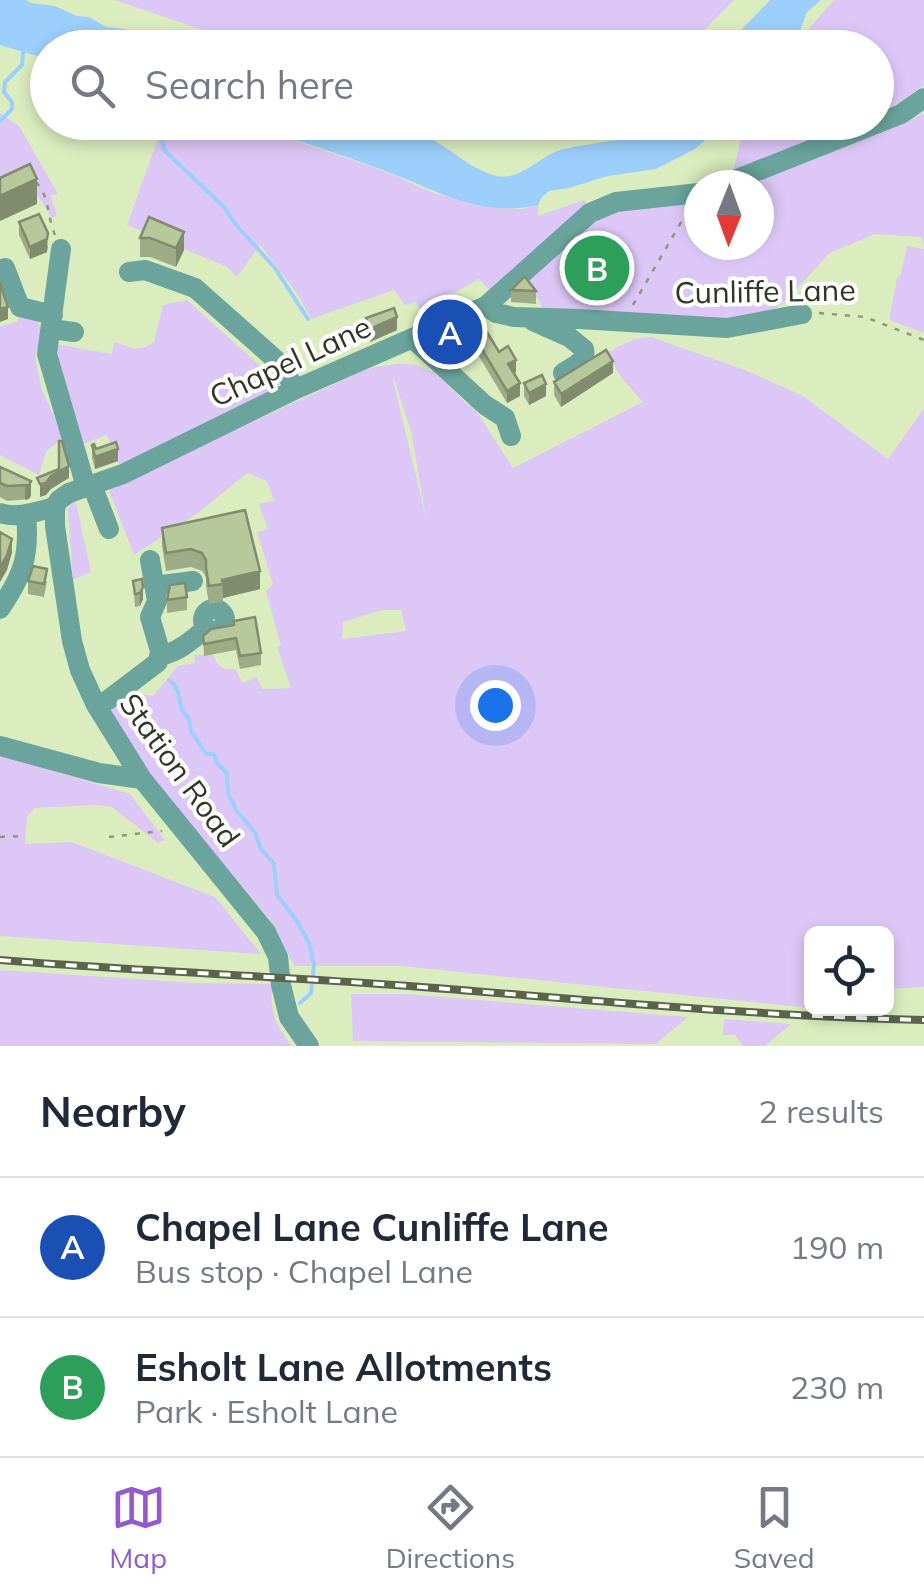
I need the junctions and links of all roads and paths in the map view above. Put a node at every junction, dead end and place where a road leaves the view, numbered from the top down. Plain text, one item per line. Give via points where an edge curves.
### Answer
1 (924, 98) edge
2 (894, 117) edge
3 (835, 140) edge
4 (760, 170) edge
5 (33, 179) edge
6 (684, 195) edge
7 (684, 218) edge
8 (55, 261) joint
9 (5, 268) dead end
10 (129, 272) dead end
11 (486, 306) junction
12 (802, 314) joint
13 (525, 318) junction
14 (624, 321) junction
15 (52, 322) junction
16 (74, 332) dead end
17 (412, 338) junction
18 (924, 340) edge
19 (563, 373) edge
20 (296, 389) junction
21 (511, 436) dead end
22 (89, 486) junction
23 (55, 507) junction
24 (0, 512) edge
25 (26, 514) junction
26 (109, 529) dead end
27 (150, 560) dead end
28 (193, 581) dead end
29 (154, 586) junction
30 (0, 609) edge
31 (206, 628) edge
32 (160, 656) junction
33 (96, 705) junction
34 (0, 746) edge
35 (142, 779) junction
36 (176, 820) junction
37 (0, 836) edge
38 (21, 836) dead end
39 (109, 837) dead end
40 (308, 1046) edge

1 - 2 street
3 - 4 street
5 - 8 path via 47,200
6 - 11 street, Chapel Lane via 616,202 590,213
7 - 14 path
8 - 15 street
9 - 15 street via 20,307
10 - 20 street via 145,270 195,288 275,359
11 - 13 street, Cunliffe Lane
11 - 17 street, Chapel Lane
12 - 14 street, Cunliffe Lane via 728,328
12 - 18 path, Cunliffe Lane via 865,316
13 - 14 street, Cunliffe Lane
13 - 19 street via 584,348 582,360
15 - 16 street
15 - 22 street via 49,368
17 - 20 street, Chapel Lane
17 - 21 street via 505,418
20 - 22 street, Chapel Lane
22 - 23 street, Chapel Lane
22 - 26 street
23 - 25 street, Chapel Lane
23 - 33 street, Station Road via 72,641
24 - 25 street, Chapel Lane
25 - 30 street via 26,560
27 - 29 street
28 - 29 street
29 - 32 street via 150,616
31 - 32 street
32 - 33 street
33 - 35 street, Station Road
34 - 35 street
35 - 36 street, Station Road
36 - 39 path via 164,830
36 - 40 street, Station Road via 266,932 278,957 289,1017
37 - 38 path

